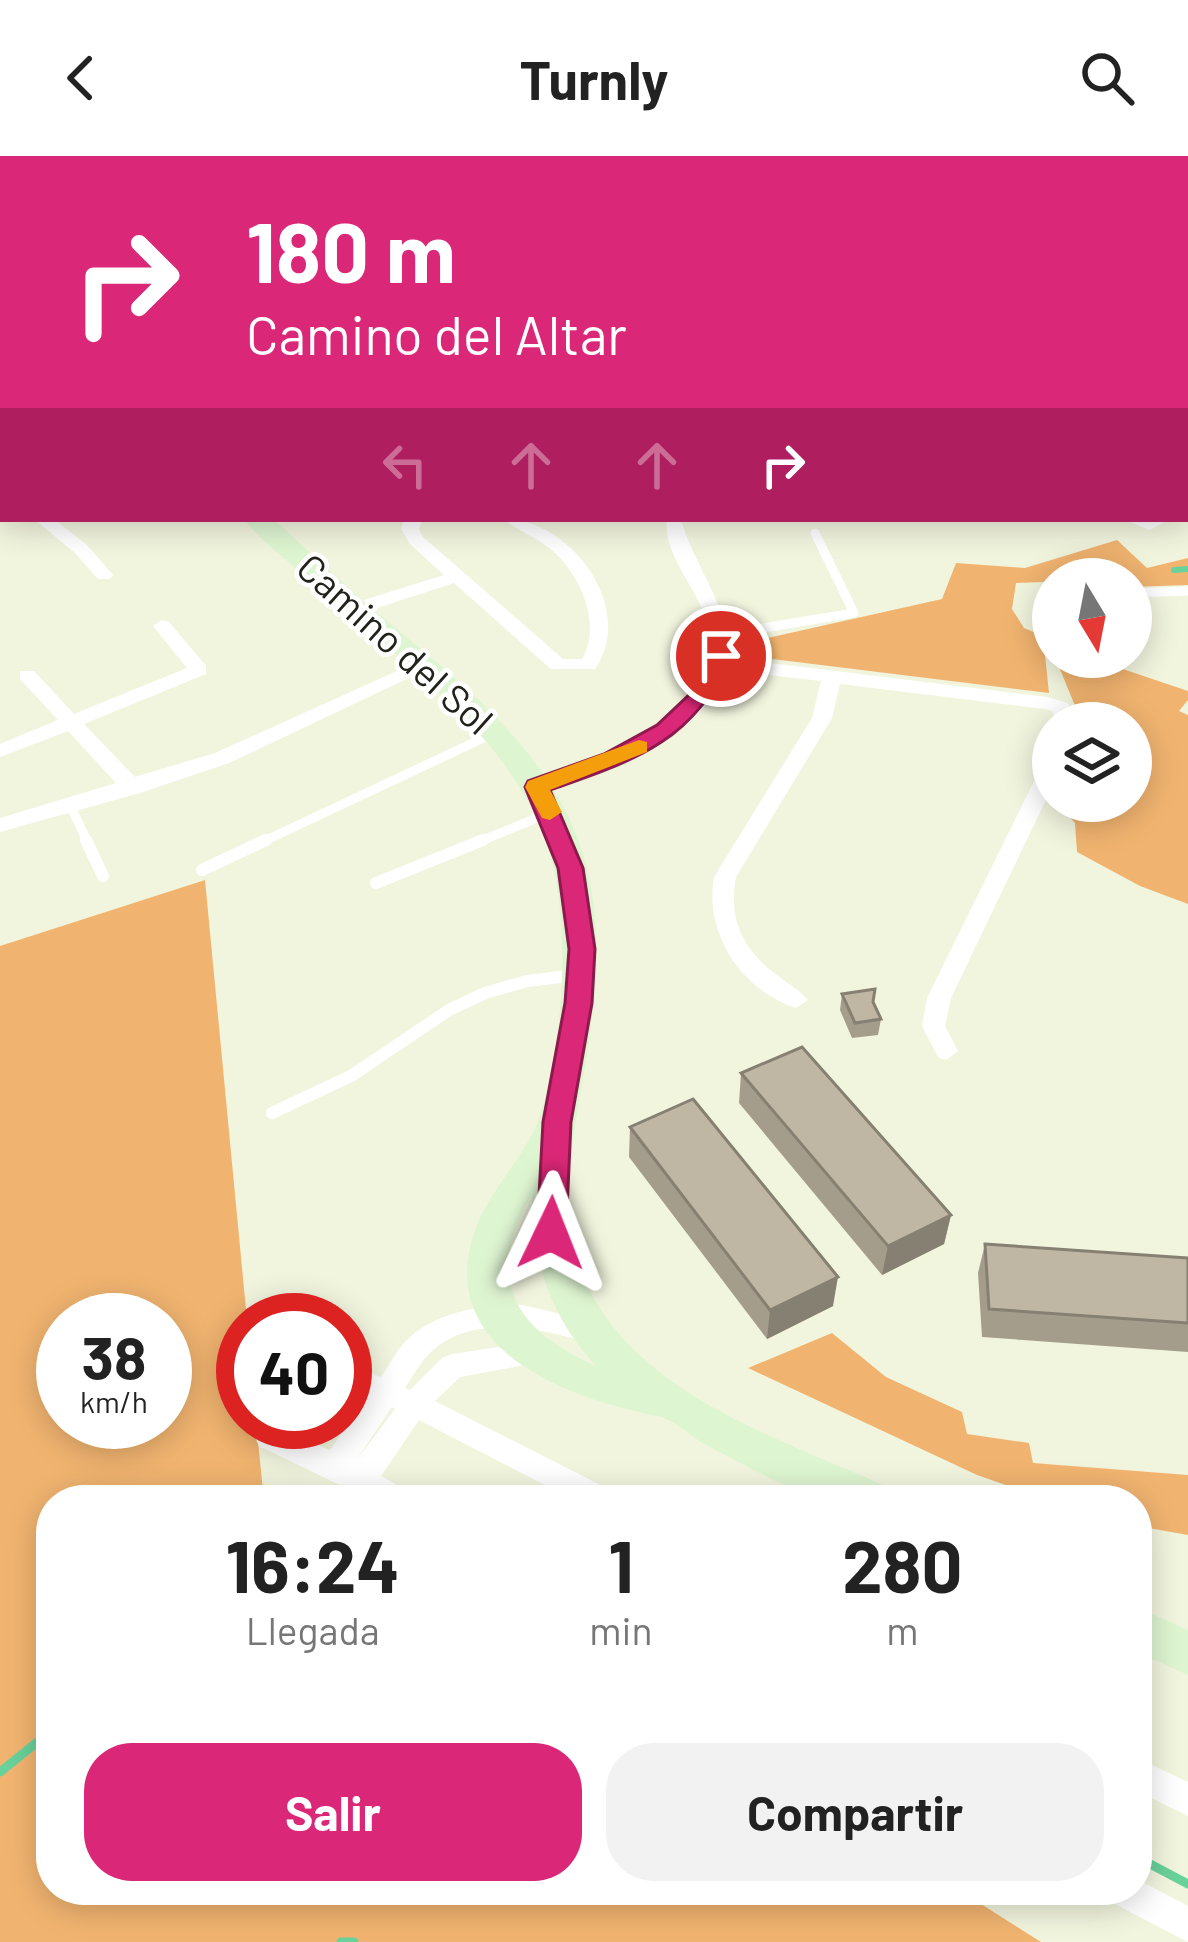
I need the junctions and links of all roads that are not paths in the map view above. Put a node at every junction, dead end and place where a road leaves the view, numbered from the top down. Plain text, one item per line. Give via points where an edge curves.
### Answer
1 (47, 522) edge
2 (263, 522) edge
3 (412, 522) edge
4 (519, 522) edge
5 (672, 522) edge
6 (815, 533) dead end
7 (104, 575) dead end
8 (456, 577) junction
9 (1188, 591) edge
10 (1152, 592) edge
11 (360, 613) junction
12 (162, 626) dead end
13 (720, 635) junction
14 (719, 663) junction
15 (424, 666) junction
16 (27, 675) dead end
17 (832, 676) junction
18 (1038, 702) edge
19 (71, 721) junction
20 (496, 733) junction
21 (0, 751) edge
22 (133, 788) junction
23 (544, 800) junction
24 (70, 805) junction
25 (1032, 806) edge
26 (0, 825) edge
27 (202, 870) dead end
28 (103, 876) dead end
29 (376, 883) dead end
30 (581, 975) junction
31 (796, 1000) dead end
32 (946, 1051) dead end
33 (272, 1113) dead end
34 (557, 1122) junction
35 (497, 1312) junction
36 (590, 1332) junction
37 (531, 1354) junction
38 (372, 1386) edge
39 (386, 1391) junction
40 (415, 1404) junction
41 (675, 1406) junction
42 (296, 1449) edge
43 (349, 1473) junction
44 (371, 1485) edge
45 (573, 1485) edge
46 (838, 1485) edge
47 (1152, 1636) edge
48 (1188, 1654) edge
49 (1152, 1782) edge
50 (1188, 1800) edge
51 (1151, 1905) edge
52 (1188, 1925) edge

1 - 7 street
2 - 11 street, Camino del Sol
3 - 8 street via 416,540
4 - 8 street via 570,557 602,623 595,658 572,669 558,665
5 - 13 street
6 - 13 lane via 854,613
8 - 11 street
9 - 10 lane
11 - 15 street, Camino del Sol
12 - 19 street via 199,670
13 - 14 street
14 - 17 street
14 - 23 street via 703,694 665,730
15 - 20 street, Camino del Sol
15 - 22 street via 287,732
16 - 19 street
17 - 18 street
17 - 31 street via 823,718 719,896 727,934 743,959
19 - 21 street
19 - 22 street
20 - 23 street, Camino del Sol
20 - 27 lane
22 - 24 street
23 - 29 lane
23 - 30 street, Camino del Sol via 577,898
24 - 26 street
24 - 28 lane
25 - 32 street via 939,998 931,1022
30 - 33 lane via 532,976 459,1001 336,1086
30 - 34 street, Camino del Sol
34 - 35 street, Camino del Sol via 494,1232 488,1272
34 - 36 street, Camino del Sol via 555,1257
35 - 36 street
35 - 37 street, Camino del Sol
35 - 39 street via 418,1346
36 - 41 street, Camino del Sol via 627,1373
37 - 40 street via 452,1366
37 - 41 street, Camino del Sol
38 - 39 street
39 - 40 street
39 - 43 street
40 - 43 street
40 - 45 street
41 - 46 street, Camino del Sol
42 - 43 street
43 - 44 street
47 - 48 street
49 - 50 street
51 - 52 street

